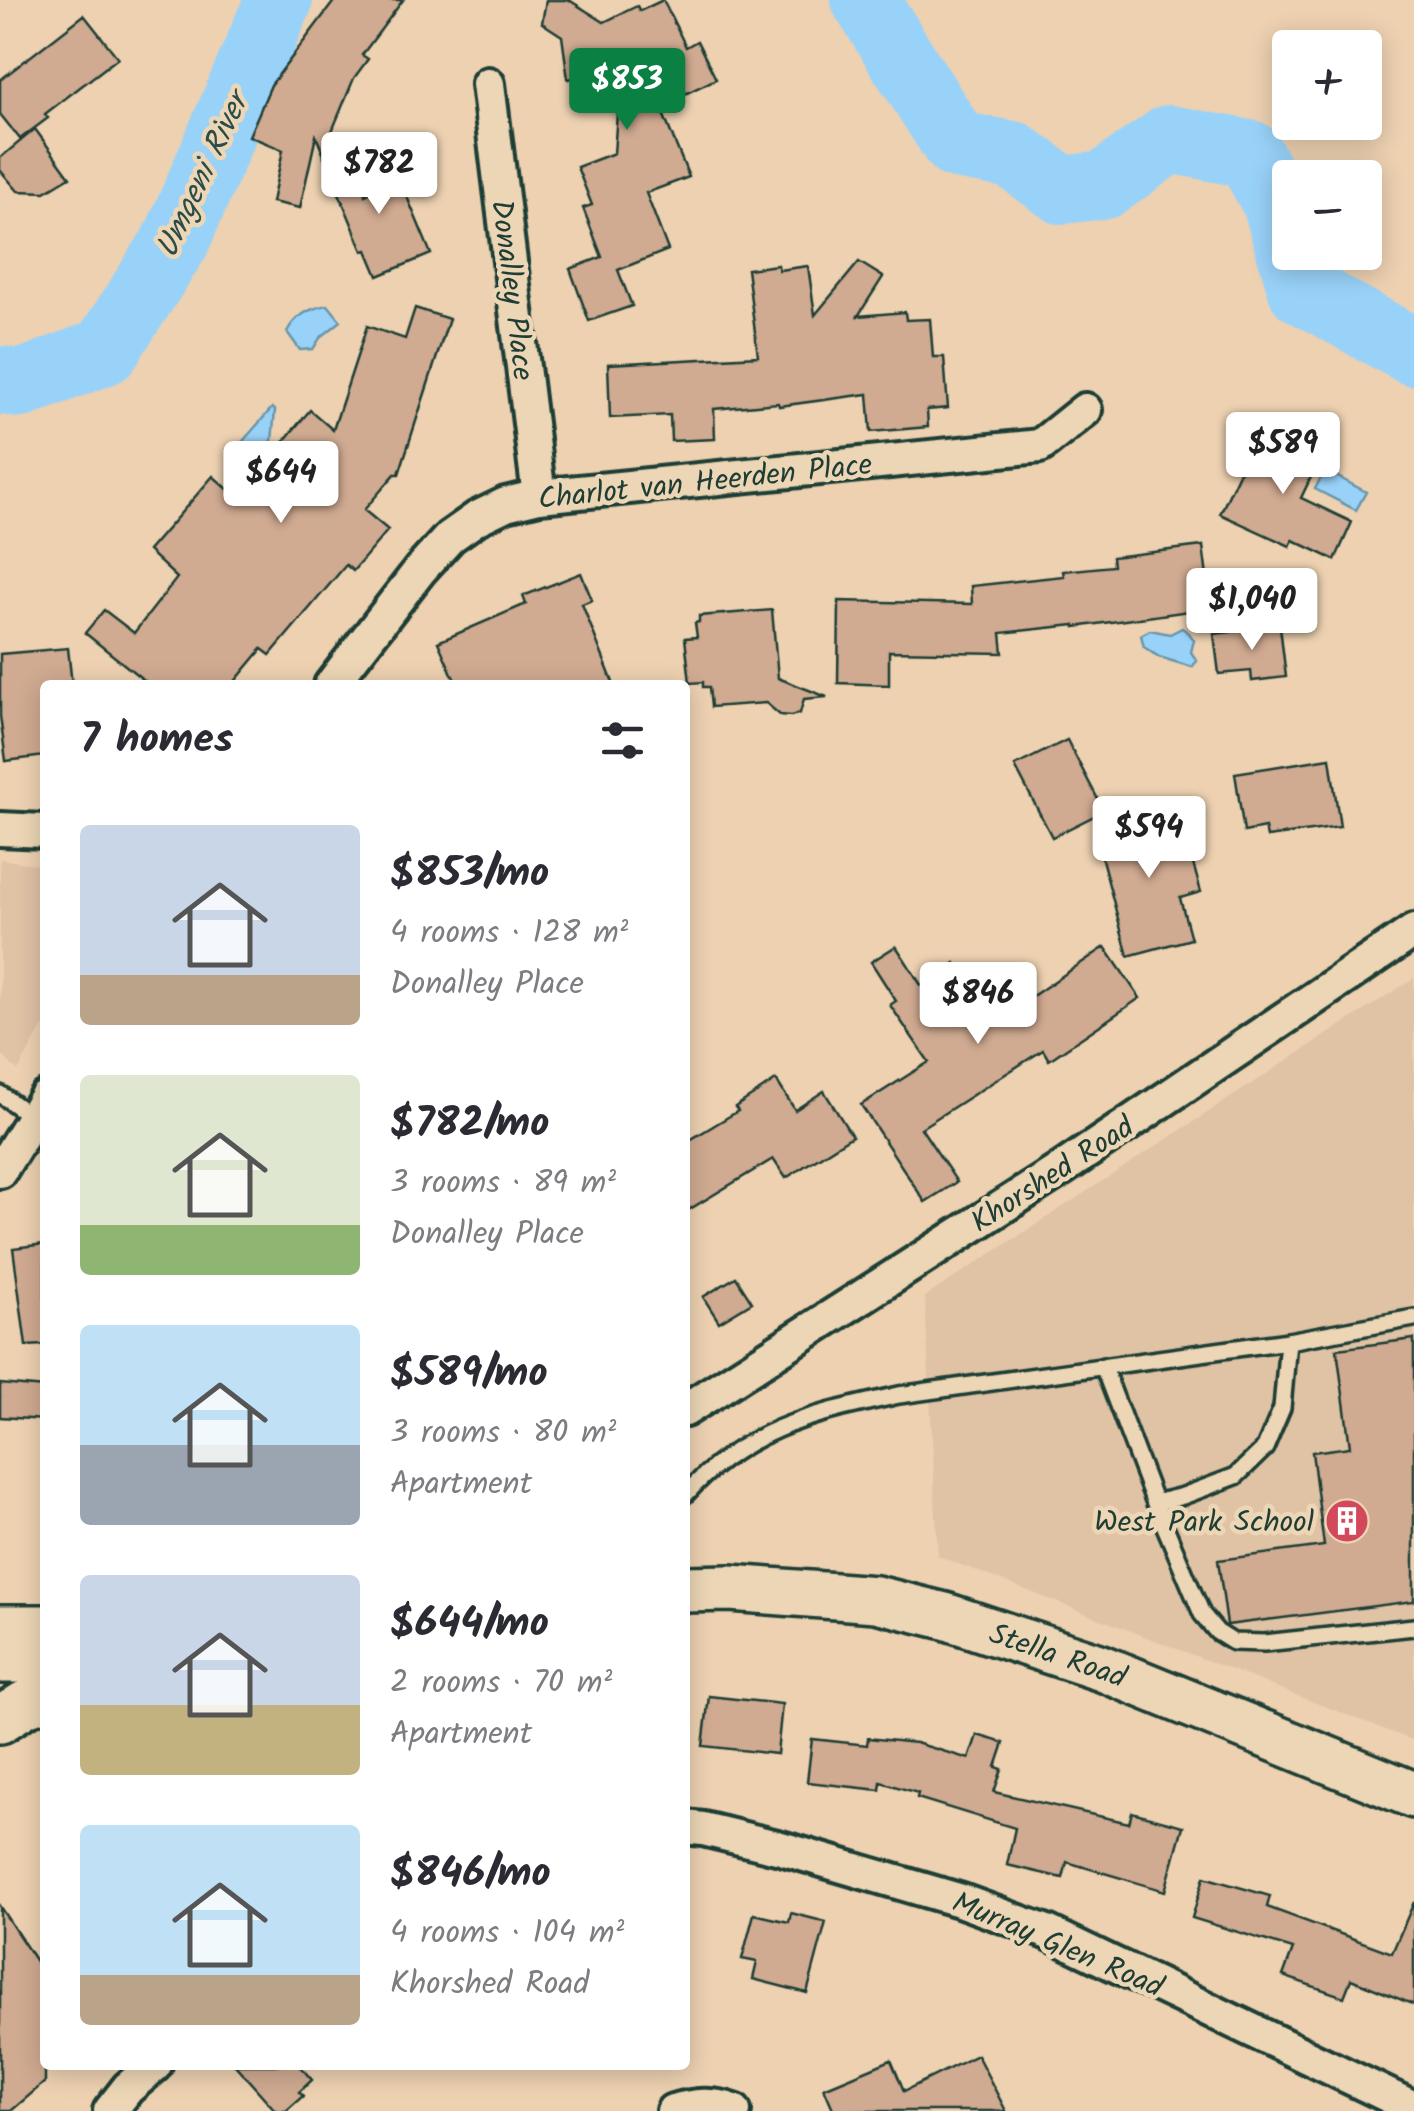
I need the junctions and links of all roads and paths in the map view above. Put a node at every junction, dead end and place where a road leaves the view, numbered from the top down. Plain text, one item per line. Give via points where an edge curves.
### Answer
1 (488, 84) dead end
2 (1085, 410) dead end
3 (539, 496) junction
4 (336, 680) edge
5 (0, 829) edge
6 (40, 832) edge
7 (1414, 931) edge
8 (0, 1094) edge
9 (38, 1107) edge
10 (0, 1171) edge
11 (1414, 1318) edge
12 (1288, 1341) junction
13 (1103, 1366) junction
14 (690, 1407) edge
15 (690, 1489) edge
16 (1155, 1503) junction
17 (690, 1589) edge
18 (1414, 1626) edge
19 (0, 1628) edge
20 (40, 1628) edge
21 (0, 1660) edge
22 (40, 1660) edge
23 (40, 1699) edge
24 (0, 1720) edge
25 (1414, 1795) edge
26 (690, 1828) edge
27 (148, 2070) edge
28 (1414, 2108) edge
29 (110, 2111) edge
30 (673, 2111) edge
31 (734, 2111) edge

1 - 3 street, Donalley Place
2 - 3 street, Charlot van Heerden Place via 1040,446
3 - 4 street, Charlot van Heerden Place via 506,504 450,536
5 - 6 street
7 - 14 street, Khorshed Road via 1063,1168
8 - 9 lane
9 - 10 street
11 - 12 lane
12 - 13 lane
12 - 16 lane via 1282,1408 1265,1448 1236,1476
13 - 15 lane via 838,1409 773,1429 727,1455
13 - 16 lane
16 - 18 lane via 1202,1614 1233,1642
17 - 25 main road, Stella Road via 876,1599 945,1616 1102,1668
19 - 20 main road
21 - 22 main road
23 - 24 main road
26 - 28 street, Murray Glen Road via 799,1853 1047,1932
27 - 29 street
30 - 31 street via 718,2105

